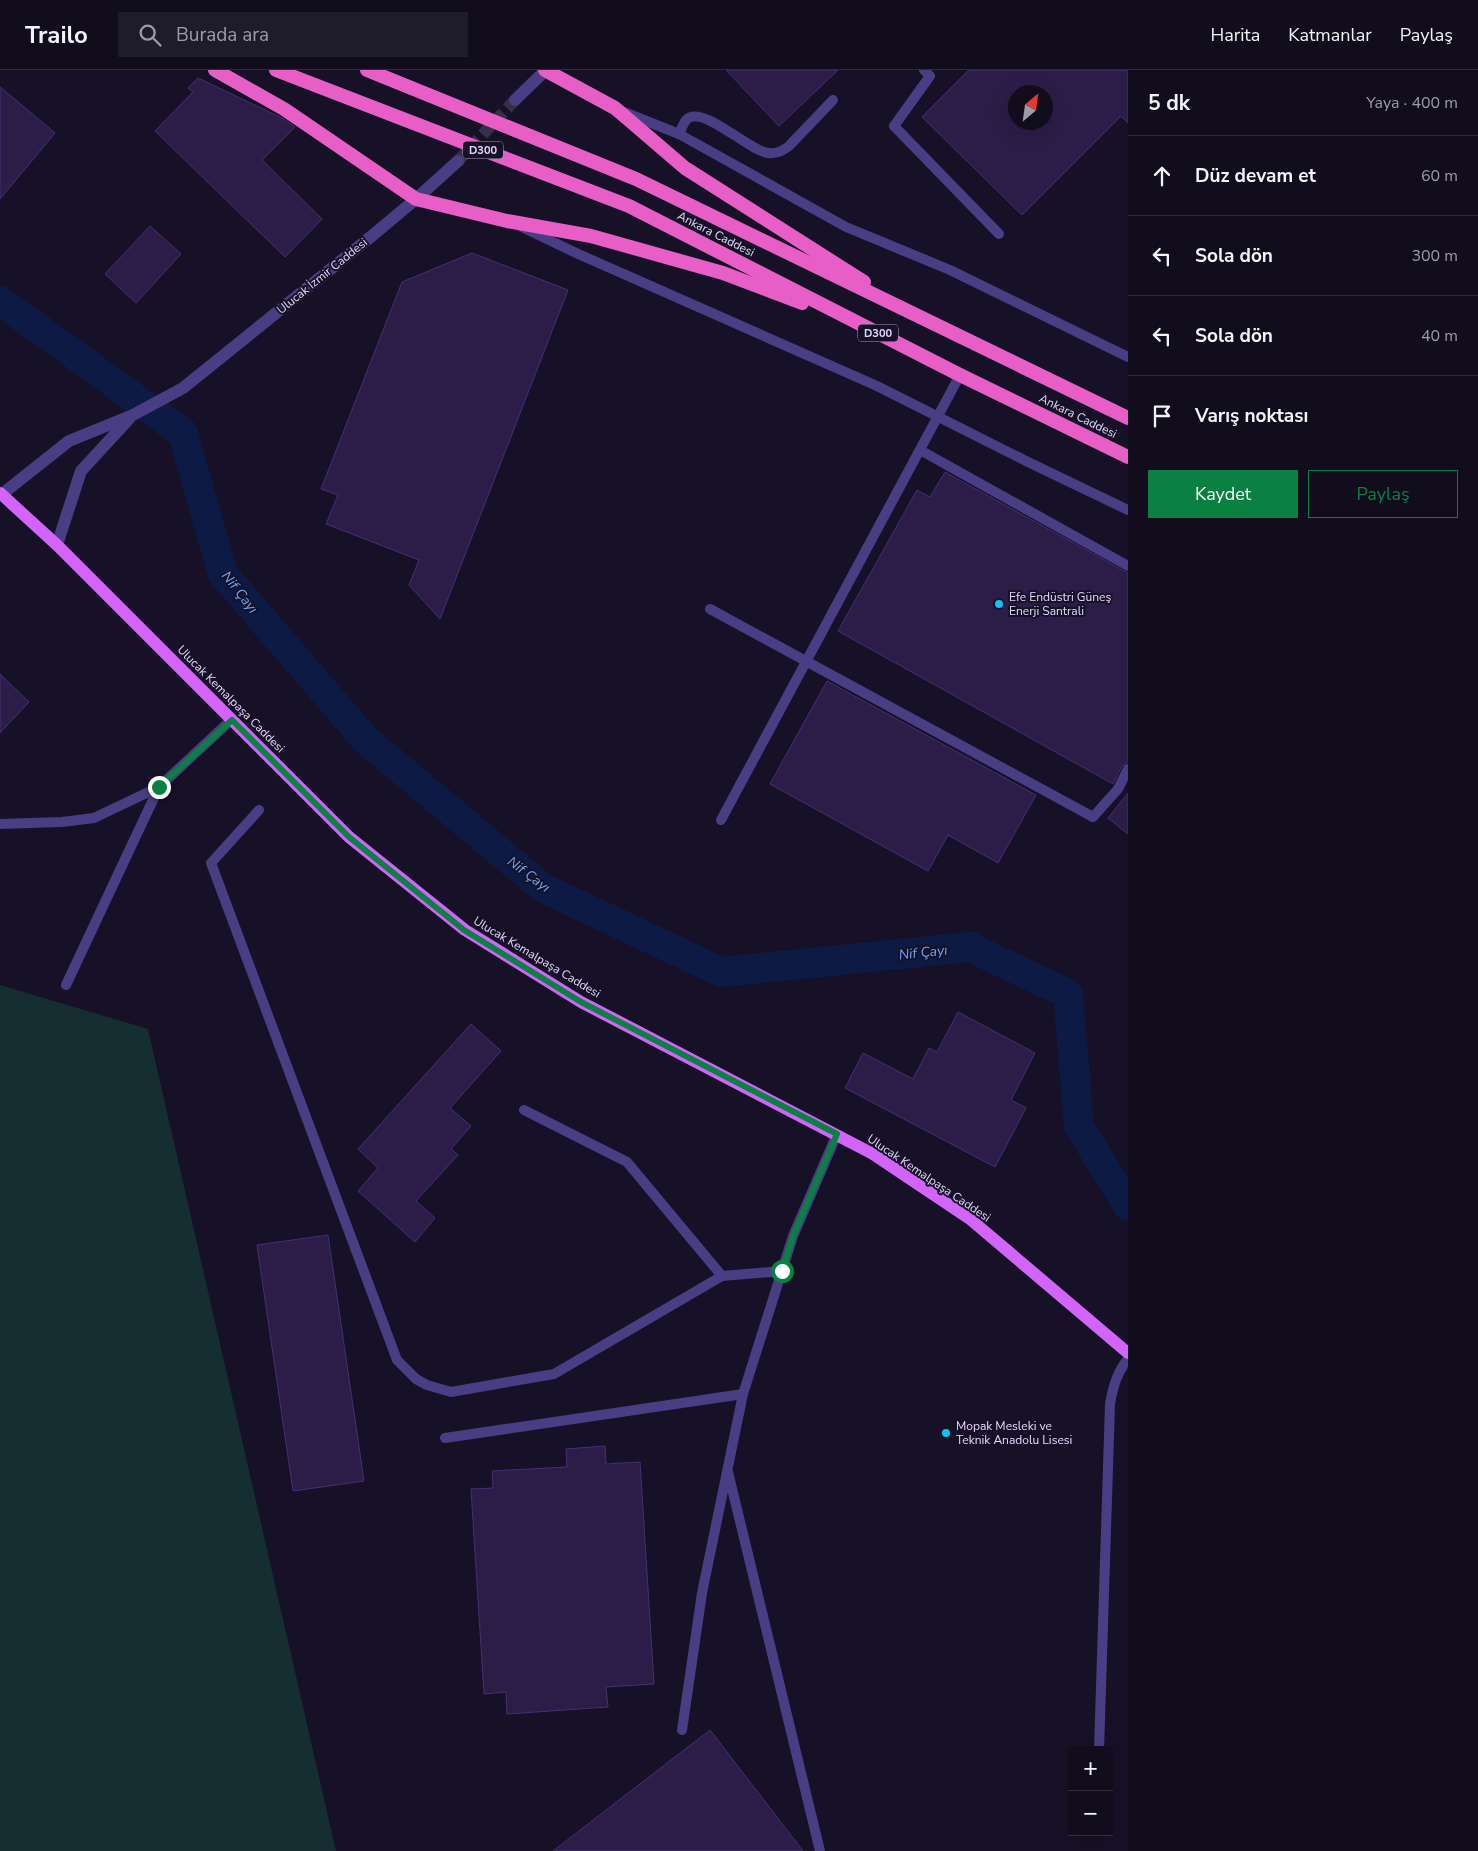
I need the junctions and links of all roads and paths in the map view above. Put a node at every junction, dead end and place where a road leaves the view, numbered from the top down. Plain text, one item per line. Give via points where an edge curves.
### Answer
1 (216, 70) edge
2 (276, 70) edge
3 (367, 70) edge
4 (545, 70) edge
5 (924, 70) edge
6 (515, 100) tunnel mouth
7 (833, 100) dead end
8 (615, 108) junction
9 (679, 134) junction
10 (458, 161) tunnel mouth
11 (416, 200) junction
12 (507, 221) junction
13 (999, 234) dead end
14 (919, 317) junction
15 (874, 331) junction
16 (1128, 357) edge
17 (960, 375) junction
18 (133, 415) junction
19 (938, 416) junction
20 (1128, 418) edge
21 (920, 450) junction
22 (1128, 458) edge
23 (1, 494) edge
24 (1128, 510) edge
25 (58, 545) junction
26 (1128, 566) edge
27 (710, 609) dead end
28 (806, 661) junction
29 (232, 720) junction
30 (1128, 769) edge
31 (159, 787) junction
32 (260, 810) dead end
33 (720, 820) dead end
34 (0, 824) edge
35 (66, 985) dead end
36 (524, 1110) dead end
37 (837, 1134) junction
38 (782, 1271) junction
39 (722, 1276) junction
40 (1128, 1353) edge
41 (1128, 1360) edge
42 (743, 1394) junction
43 (445, 1438) dead end
44 (728, 1468) junction
45 (682, 1730) dead end
46 (1099, 1746) edge
47 (820, 1851) edge

1 - 11 highway via 284,109
2 - 15 highway, Ankara Caddesi / D300 via 629,206
3 - 14 highway, Ankara Caddesi / D300 via 636,179
4 - 6 street
4 - 8 highway
5 - 13 lane via 930,76 894,126
7 - 9 lane via 789,146 773,154 760,152 702,116 686,120
8 - 9 lane
8 - 14 highway via 685,168
9 - 16 lane via 846,228 950,270
10 - 11 street, Ulucak İzmir Caddesi
11 - 12 highway
11 - 18 street, Ulucak İzmir Caddesi via 183,388
12 - 15 highway via 591,236 723,273
12 - 19 lane
14 - 20 highway, Ankara Caddesi / D300
15 - 17 highway, Ankara Caddesi / D300
17 - 19 lane
17 - 22 highway, Ankara Caddesi / D300
18 - 23 street via 69,441
18 - 25 street via 81,471
19 - 21 lane
19 - 24 lane
21 - 26 lane
21 - 28 lane
23 - 25 main road, Ulucak Kemalpaşa Caddesi
25 - 29 main road, Ulucak Kemalpaşa Caddesi
27 - 28 lane
28 - 30 lane via 1093,817 1118,788
28 - 33 lane
29 - 31 lane
29 - 37 main road, Ulucak Kemalpaşa Caddesi via 349,837 464,930 581,1002
31 - 34 lane via 94,818
31 - 35 lane
32 - 39 lane via 212,863 393,1351 406,1370 427,1386 451,1392 554,1374
36 - 39 lane via 626,1162
37 - 38 lane via 793,1236
37 - 40 main road, Ulucak Kemalpaşa Caddesi via 873,1154 970,1219
38 - 39 lane
38 - 42 lane
41 - 46 lane via 1116,1378 1110,1404
42 - 43 lane
42 - 44 lane
44 - 45 lane via 702,1592
44 - 47 lane

